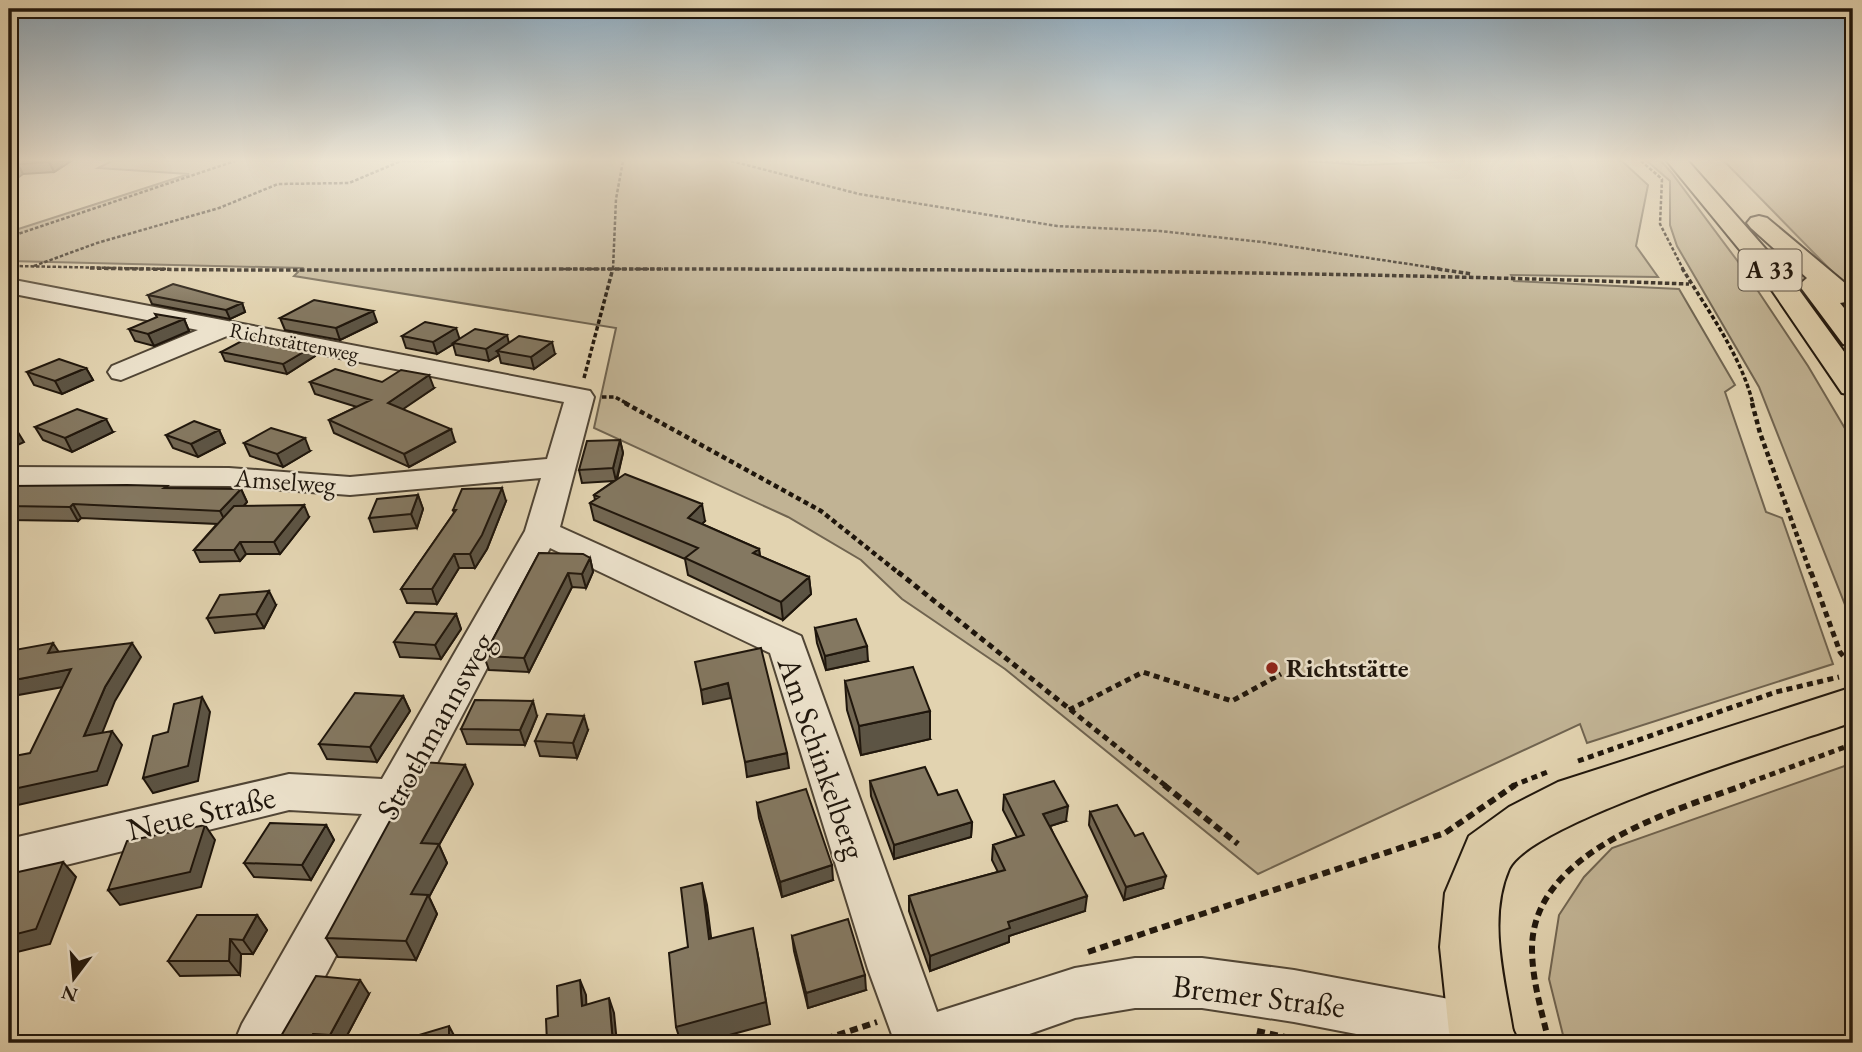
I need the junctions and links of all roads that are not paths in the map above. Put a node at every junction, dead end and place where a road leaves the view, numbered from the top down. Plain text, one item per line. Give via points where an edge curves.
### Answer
1 (1719, 210) edge
2 (1747, 210) edge
3 (1759, 223) junction
4 (9, 286) edge
5 (1853, 305) edge
6 (222, 329) junction
7 (1853, 338) edge
8 (121, 372) dead end
9 (1853, 386) edge
10 (580, 397) joint
11 (559, 467) junction
12 (9, 476) edge
13 (542, 531) junction
14 (1853, 704) edge
15 (395, 798) junction
16 (9, 859) edge
17 (913, 1017) edge
18 (1484, 1037) edge
19 (261, 1043) edge

1 - 9 main road, A 33 via 1777,278
2 - 3 main road, A 33
3 - 5 main road
3 - 7 main road, A 33
4 - 6 street, Richtstättenweg
6 - 8 street
6 - 10 street, Richtstättenweg
10 - 11 street, Strothmannsweg
11 - 12 street, Amselweg via 350,486 229,477
11 - 13 street, Strothmannsweg
13 - 15 street, Strothmannsweg
13 - 17 street, Am Schinkelberg via 787,645
14 - 18 main road, Bremer Straße via 1576,797 1488,852 1473,893 1470,947
15 - 16 street, Neue Straße via 289,792
15 - 19 street, Strothmannsweg
17 - 18 street, Bremer Straße via 1135,983 1202,983 1294,996

